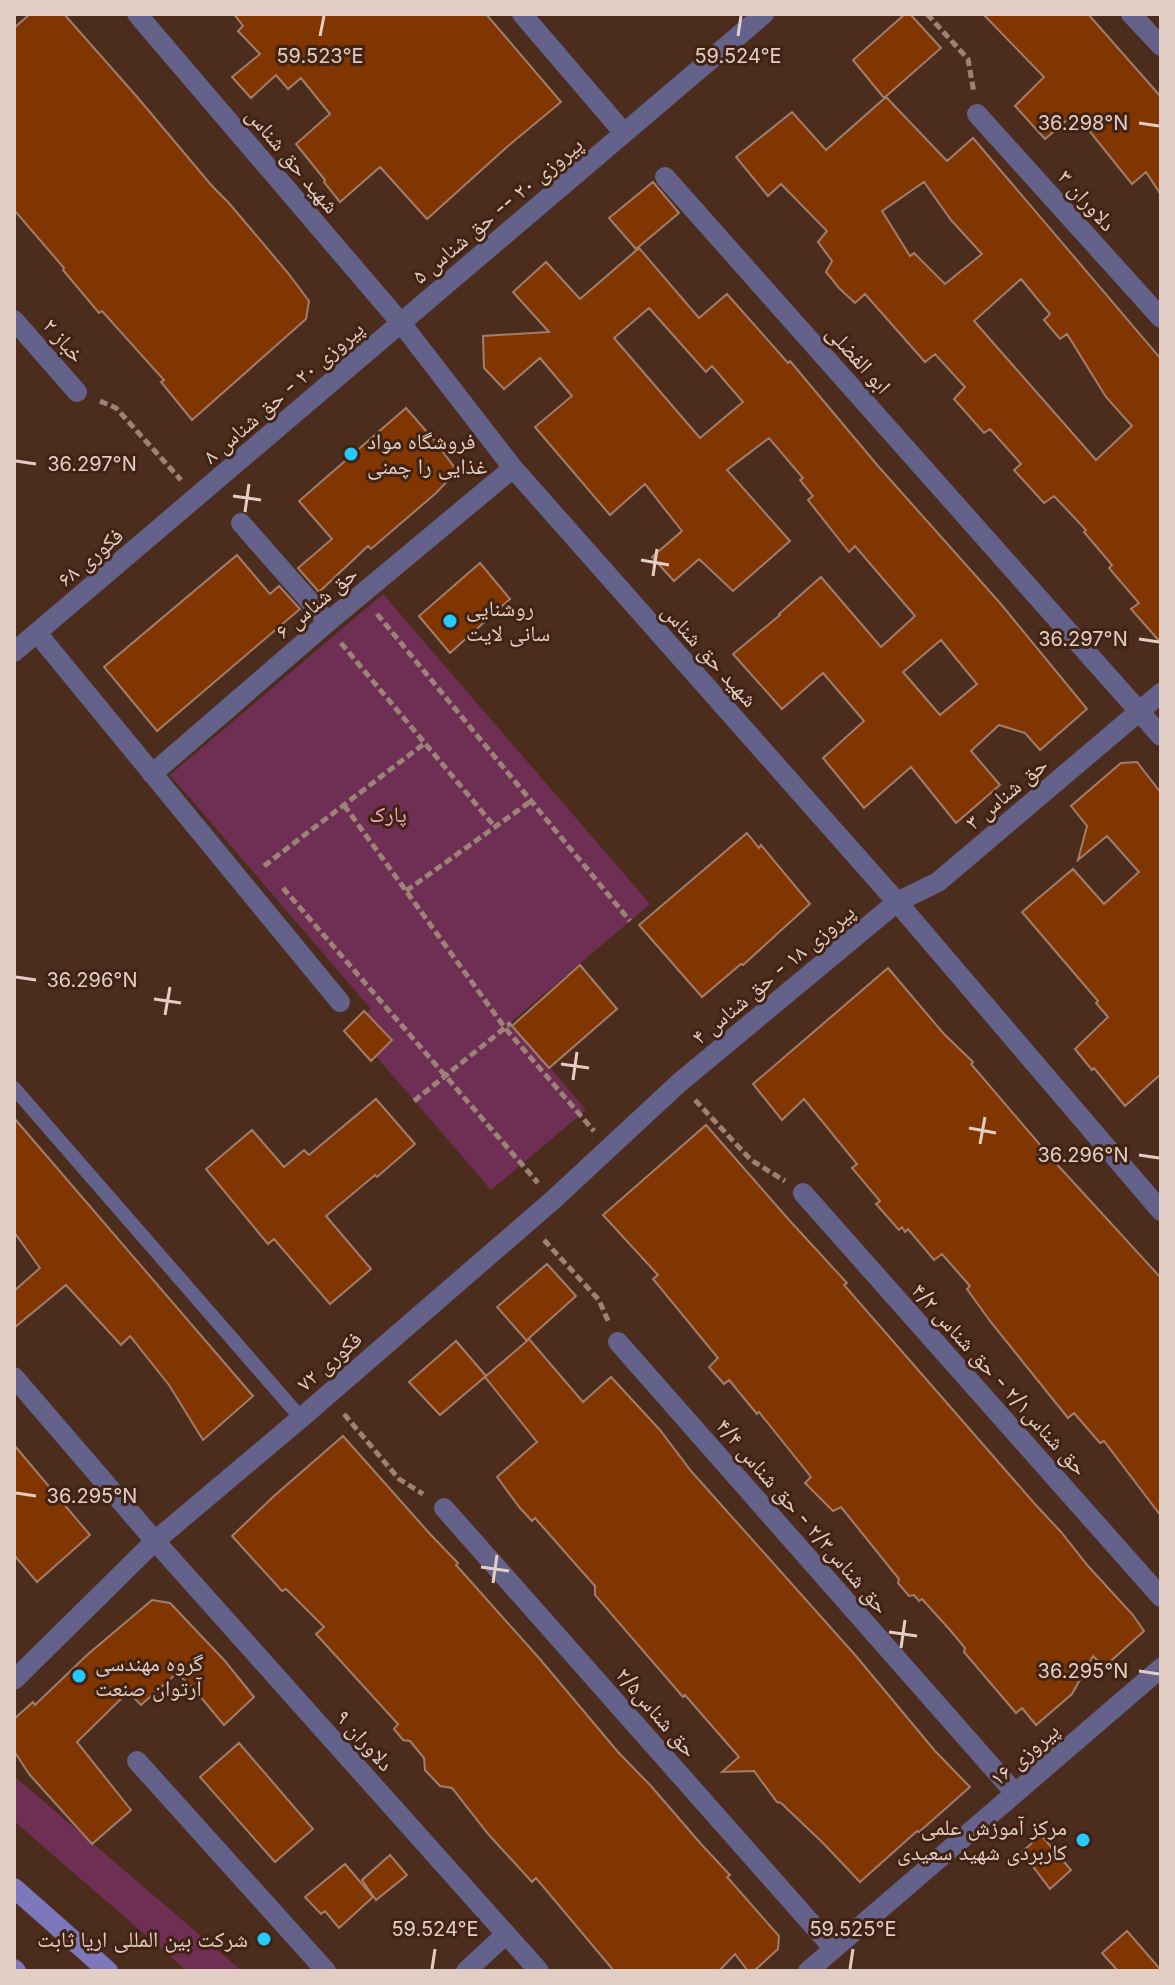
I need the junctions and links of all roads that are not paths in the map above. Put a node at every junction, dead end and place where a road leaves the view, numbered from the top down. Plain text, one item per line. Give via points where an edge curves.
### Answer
1 (137, 14) edge
2 (522, 14) edge
3 (764, 14) edge
4 (1131, 14) edge
5 (1161, 46) edge
6 (977, 114) road end
7 (624, 133) junction
8 (665, 177) dead end
9 (1161, 318) edge
10 (14, 320) edge
11 (401, 323) junction
12 (77, 392) road end
13 (513, 468) junction
14 (196, 497) joint
15 (241, 523) dead end
16 (328, 622) junction
17 (37, 633) junction
18 (14, 652) edge
19 (1161, 693) edge
20 (1140, 711) junction
21 (1161, 736) edge
22 (152, 774) junction
23 (897, 902) junction
24 (340, 1002) dead end
25 (679, 1083) joint
26 (14, 1088) edge
27 (803, 1193) road end
28 (1161, 1211) edge
29 (618, 1342) road end
30 (14, 1377) edge
31 (301, 1418) junction
32 (444, 1508) road end
33 (155, 1541) junction
34 (1161, 1597) edge
35 (1161, 1668) edge
36 (14, 1680) edge
37 (137, 1761) dead end
38 (1015, 1793) junction
39 (14, 1888) edge
40 (506, 1934) junction
41 (834, 1949) junction
42 (108, 1971) edge
43 (326, 1971) edge
44 (466, 1971) edge
45 (539, 1971) edge
46 (808, 1971) edge

1 - 11 street, شهید حق شناس
2 - 7 street
3 - 7 street, پیروزی ۲۰ -- حق شناس ۵
4 - 5 street
6 - 9 street, دلاوران ۳
7 - 11 street, پیروزی ۲۰ -- حق شناس ۵
8 - 20 street, ابو الفضلی
10 - 12 street, خباز ۲
11 - 13 street, شهید حق شناس
11 - 14 street, پیروزی ۲۰ - حق شناس ۸
13 - 16 street, حق شناس ۶
13 - 23 street, شهید حق شناس
14 - 17 street, فکوری ۶۸
15 - 16 street
16 - 22 street, حق شناس ۶
17 - 18 street, فکوری ۶۸
17 - 22 street
19 - 20 street, حق شناس ۳
20 - 21 street, ابو الفضلی
20 - 23 street, حق شناس ۳ via 938,882
22 - 24 street
23 - 25 street, پیروزی ۱۸ - حق شناس ۴
23 - 28 street, شهید حق شناس
25 - 31 street, فکوری ۷۲
26 - 31 lane
27 - 34 street, حق شناس۲/۱ - حق شناس ۴/۲
29 - 38 street, حق شناس۲/۳ - حق شناس ۴/۴
30 - 33 street, دلاوران ۹
31 - 33 street, فکوری ۷۲
32 - 41 street, حق شناس۲/۵
33 - 36 street, فکوری ۷۲
33 - 40 street, دلاوران ۹
35 - 38 street, پیروزی ۱۶
37 - 43 street
38 - 41 street, پیروزی ۱۶
39 - 42 main road
40 - 44 street
40 - 45 street, دلاوران ۹
41 - 46 street, پیروزی ۱۶

